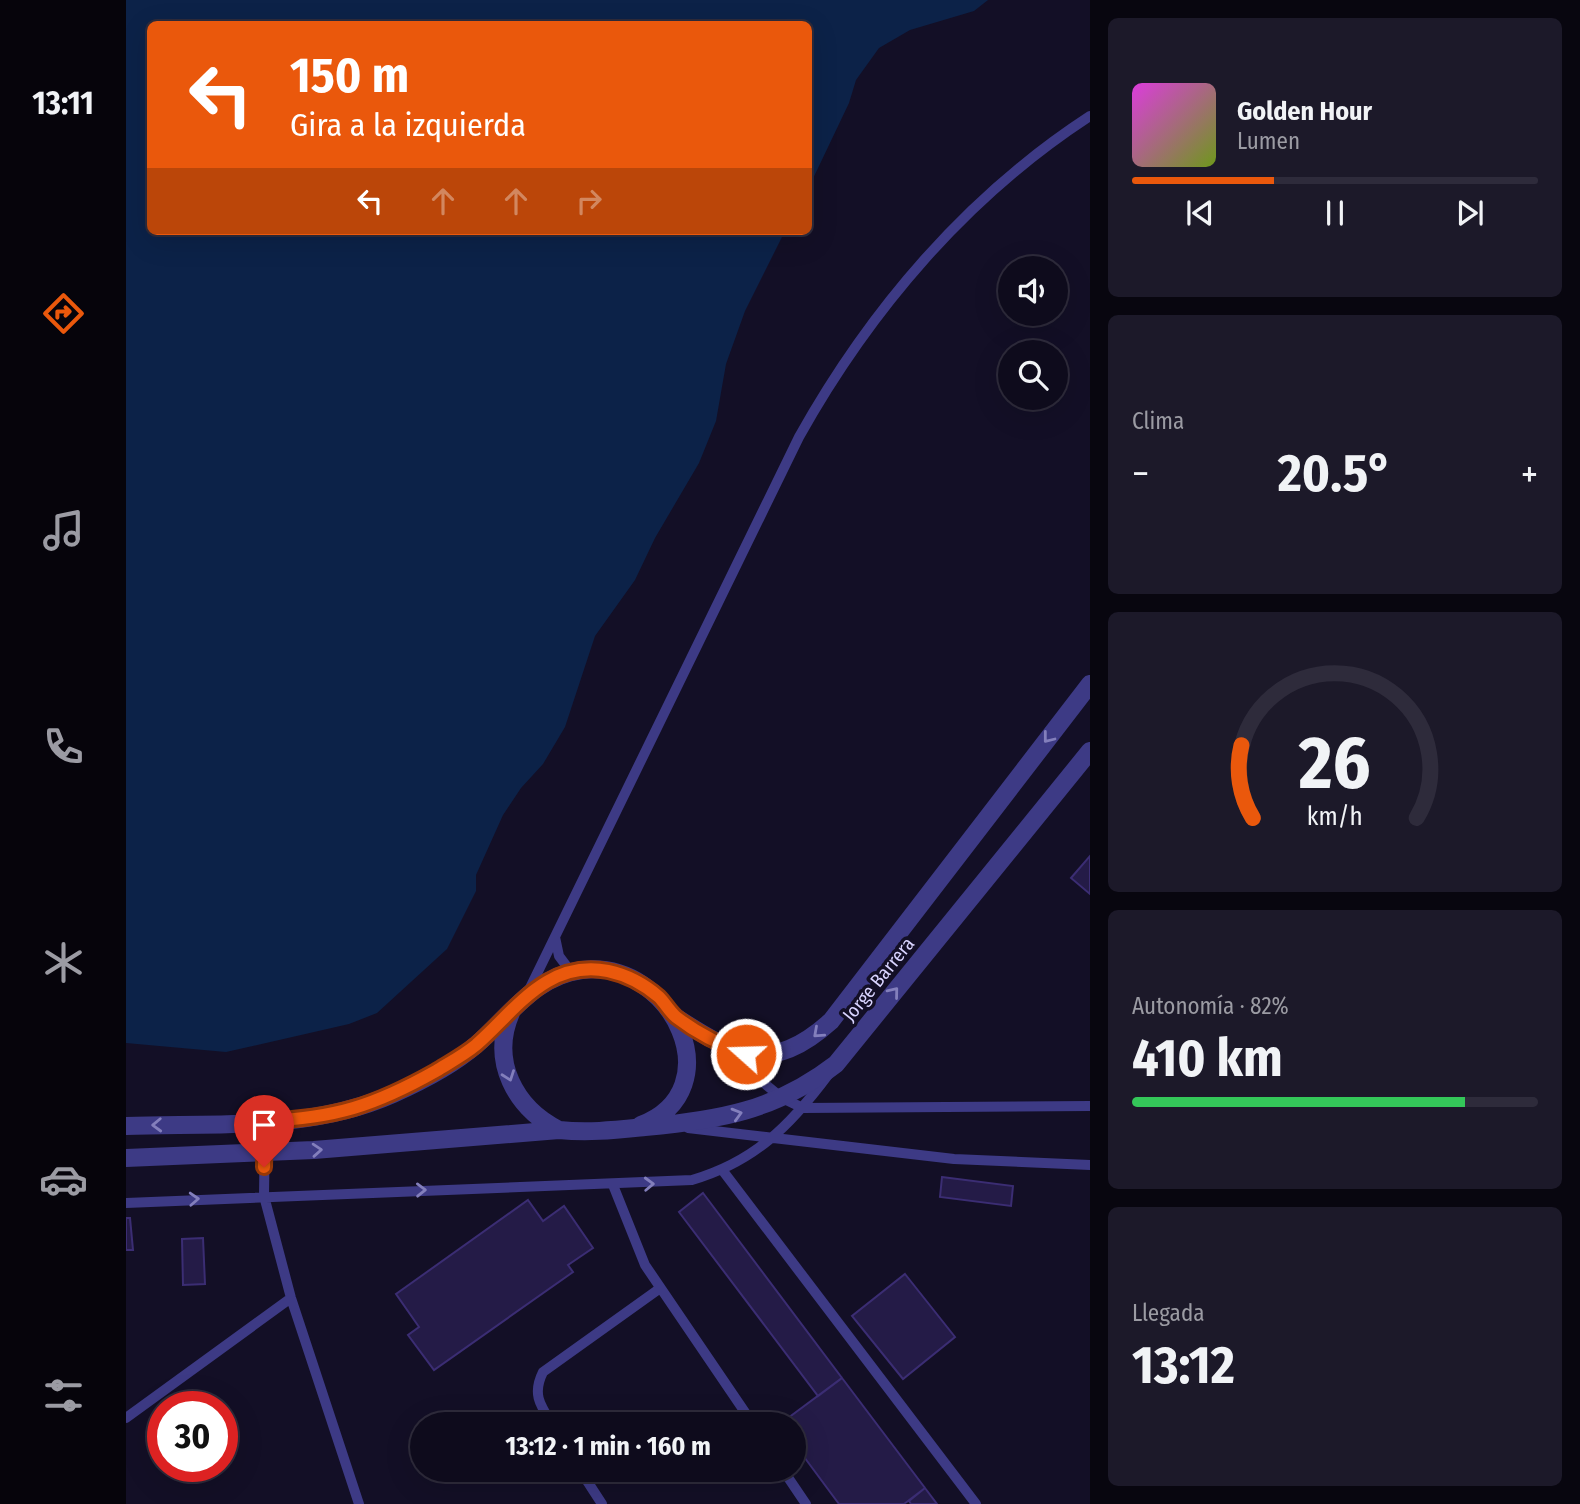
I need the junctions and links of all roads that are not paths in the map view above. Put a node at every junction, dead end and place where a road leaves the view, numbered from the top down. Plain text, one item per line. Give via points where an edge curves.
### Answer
1 (1090, 116) edge
2 (1090, 684) edge
3 (1090, 751) edge
4 (555, 937) junction
5 (571, 972) junction
6 (526, 994) junction
7 (512, 1010) junction
8 (674, 1015) junction
9 (717, 1044) junction
10 (836, 1064) junction
11 (782, 1098) junction
12 (1090, 1106) edge
13 (803, 1108) junction
14 (265, 1121) junction
15 (661, 1125) junction
16 (126, 1126) edge
17 (631, 1128) junction
18 (559, 1130) junction
19 (777, 1136) junction
20 (265, 1152) junction
21 (126, 1158) edge
22 (1090, 1165) edge
23 (723, 1171) junction
24 (612, 1185) junction
25 (264, 1196) junction
26 (126, 1203) edge
27 (659, 1289) junction
28 (292, 1298) junction
29 (544, 1412) edge
30 (744, 1412) edge
31 (126, 1418) edge
32 (587, 1482) edge
33 (791, 1482) edge
34 (359, 1504) edge
35 (601, 1504) edge
36 (806, 1504) edge
37 (976, 1504) edge

1 - 4 lane via 1013,175 942,240 847,355 799,437
2 -> 9 street, Jorge Barrera via 831,1021 809,1041 782,1053 746,1054
10 -> 3 street, Jorge Barrera
4 - 5 lane via 559,956
4 - 6 lane
5 - 6 street, Jorge Barrera
5 - 8 street, Jorge Barrera via 605,970 626,975 645,985
6 - 7 street, Jorge Barrera
7 - 14 street, Jorge Barrera via 474,1047 394,1093 313,1119
7 -> 18 street, Jorge Barrera via 503,1044 509,1080 529,1110
8 - 9 street, Jorge Barrera
8 - 17 street, Jorge Barrera via 687,1048 682,1083 662,1112
9 - 11 lane
10 - 11 street, Jorge Barrera
10 - 13 lane
11 - 13 lane
15 -> 11 street, Jorge Barrera via 735,1116
12 - 13 lane
13 - 19 lane
14 -> 16 street, Jorge Barrera
14 - 20 lane
15 - 17 street, Jorge Barrera
15 - 19 lane
17 - 18 street, Jorge Barrera via 594,1133
20 -> 18 street, Jorge Barrera
19 - 22 lane via 954,1159
19 - 23 lane
20 - 21 street, Jorge Barrera
20 - 25 lane
24 -> 23 lane via 692,1180
23 - 37 lane
25 -> 24 lane
24 - 27 lane via 632,1239
26 -> 25 lane
25 - 28 lane
27 - 29 lane via 543,1372 537,1400
27 - 30 lane
28 - 31 lane
28 - 34 lane
32 - 35 lane
33 - 36 lane

